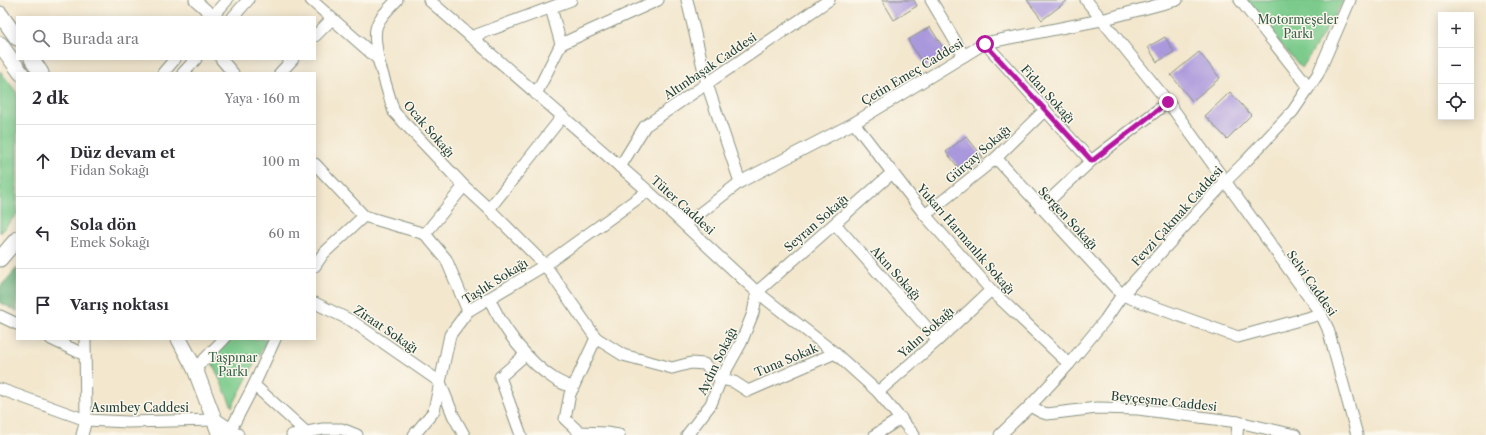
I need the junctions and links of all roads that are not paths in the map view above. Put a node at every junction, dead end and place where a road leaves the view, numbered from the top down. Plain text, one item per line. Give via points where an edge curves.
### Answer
1 (195, 0) edge
2 (227, 0) edge
3 (248, 0) edge
4 (311, 0) edge
5 (397, 0) edge
6 (429, 0) edge
7 (571, 0) edge
8 (658, 0) edge
9 (687, 0) edge
10 (829, 0) edge
11 (931, 0) edge
12 (1086, 0) edge
13 (1177, 0) edge
14 (1240, 0) edge
15 (1350, 0) edge
16 (1166, 1) edge
17 (551, 8) junction
18 (0, 14) edge
19 (212, 16) edge
20 (234, 16) edge
21 (332, 19) junction
22 (1101, 20) junction
23 (316, 35) edge
24 (16, 37) edge
25 (471, 37) junction
26 (0, 44) edge
27 (561, 44) junction
28 (985, 44) junction
29 (964, 56) junction
30 (33, 60) edge
31 (174, 60) edge
32 (195, 60) edge
33 (223, 60) edge
34 (292, 60) edge
35 (378, 60) junction
36 (20, 72) edge
37 (40, 72) edge
38 (164, 72) edge
39 (184, 72) edge
40 (232, 72) edge
41 (281, 72) edge
42 (707, 84) junction
43 (1309, 87) junction
44 (536, 94) junction
45 (1168, 102) junction
46 (1045, 110) junction
47 (562, 117) junction
48 (854, 123) junction
49 (996, 158) junction
50 (1092, 161) junction
51 (316, 165) edge
52 (620, 167) junction
53 (892, 173) junction
54 (740, 182) junction
55 (1225, 182) junction
56 (464, 186) junction
57 (648, 191) junction
58 (1041, 208) junction
59 (489, 209) junction
60 (925, 215) junction
61 (364, 216) junction
62 (835, 224) junction
63 (685, 225) junction
64 (16, 229) edge
65 (425, 234) junction
66 (16, 240) edge
67 (0, 247) edge
68 (0, 259) edge
69 (316, 264) edge
70 (545, 265) junction
71 (991, 290) junction
72 (757, 292) junction
73 (1122, 295) junction
74 (489, 298) junction
75 (316, 303) edge
76 (468, 311) junction
77 (1321, 314) junction
78 (0, 316) edge
79 (16, 324) edge
80 (596, 338) junction
81 (53, 340) edge
82 (85, 340) edge
83 (180, 340) edge
84 (223, 340) edge
85 (275, 340) edge
86 (938, 340) junction
87 (835, 353) junction
88 (85, 355) junction
89 (525, 355) junction
90 (1069, 364) junction
91 (195, 369) junction
92 (722, 379) junction
93 (440, 382) junction
94 (254, 385) junction
95 (573, 388) junction
96 (0, 389) edge
97 (878, 392) junction
98 (1030, 406) junction
99 (901, 418) junction
100 (86, 420) junction
101 (214, 420) junction
102 (1238, 422) junction
103 (229, 434) edge
104 (306, 434) edge
105 (578, 434) edge
106 (1001, 434) edge
107 (82, 435) edge
108 (292, 435) edge
109 (357, 435) edge
110 (414, 435) edge
111 (464, 435) edge
112 (521, 435) edge
113 (619, 435) edge
114 (687, 435) edge
115 (875, 435) edge
116 (914, 435) edge
117 (1237, 435) edge
118 (1295, 435) edge
119 (1357, 435) edge

1 - 19 street
2 - 19 street
3 - 20 street
4 - 21 street
5 - 35 street, Ocak Sokağı via 376,25
6 - 25 street, Tüter Caddesi
7 - 17 street
8 - 27 street
9 - 42 street
10 - 42 street, Altınbaşak Caddesi
11 - 29 street
12 - 22 street, Selvi Caddesi
13 - 16 street, Çetin Emeç Caddesi
14 - 43 street
15 - 43 street, Fevzi Çakmak Caddesi via 1318,74
16 - 22 street, Çetin Emeç Caddesi
17 - 25 street
17 - 27 street
18 - 24 main road
21 - 23 street
21 - 35 street
22 - 28 street, Çetin Emeç Caddesi
22 - 45 street, Selvi Caddesi
25 - 44 street, Tüter Caddesi
26 - 36 main road
27 - 44 street
28 - 29 street, Çetin Emeç Caddesi
28 - 46 street, Fidan Sokağı
29 - 48 street, Çetin Emeç Caddesi
30 - 37 main road
31 - 38 street
32 - 39 street
33 - 40 street
34 - 41 street
35 - 56 street, Ocak Sokağı via 394,112
42 - 52 street, Altınbaşak Caddesi via 645,126
42 - 54 street
43 - 55 street, Fevzi Çakmak Caddesi via 1293,111
44 - 47 street, Tüter Caddesi
45 - 50 street
45 - 55 street, Selvi Caddesi
46 - 49 street, Gürçay Sokağı
46 - 50 street, Fidan Sokağı
47 - 52 street, Tüter Caddesi
47 - 59 street
48 - 53 street, Yukarı Harmanlık Sokağı
48 - 54 street, Çetin Emeç Caddesi
49 - 58 street, Sergen Sokağı
49 - 60 street, Gürçay Sokağı
50 - 58 street
51 - 61 street
52 - 57 street, Tüter Caddesi
53 - 60 street, Yukarı Harmanlık Sokağı
53 - 62 street, Seyran Sokağı
54 - 63 street, Çetin Emeç Caddesi
55 - 73 street, Fevzi Çakmak Caddesi
55 - 77 street, Selvi Caddesi
56 - 59 street, Ocak Sokağı
56 - 65 street
57 - 63 street, Tüter Caddesi
57 - 70 street, Taşlık Sokağı
58 - 73 street, Sergen Sokağı
59 - 70 street, Ocak Sokağı
60 - 71 street, Yukarı Harmanlık Sokağı
61 - 65 street
61 - 69 street via 323,254
62 - 72 street, Seyran Sokağı
62 - 86 street, Akın Sokağı
63 - 72 street, Tüter Caddesi
64 - 67 main road
65 - 76 street via 446,259
66 - 68 main road
70 - 74 street, Taşlık Sokağı
70 - 80 street, Ocak Sokağı
71 - 86 street, Yalın Sokağı
71 - 90 street, Yukarı Harmanlık Sokağı
72 - 87 street, Tüter Caddesi
72 - 92 street, Aydın Sokağı via 753,313 741,343
73 - 77 street via 1238,337
73 - 90 street, Fevzi Çakmak Caddesi
74 - 76 street, Taşlık Sokağı
74 - 89 street
75 - 93 street, Ziraat Sokağı via 352,321
76 - 93 street, Taşlık Sokağı via 450,335
77 - 119 street, Selvi Caddesi via 1328,329
78 - 79 street
80 - 92 street, Tuna Sokak via 623,355 672,368 691,362 704,364
80 - 95 street
81 - 88 street
82 - 88 street
83 - 91 main road
84 - 91 street
85 - 94 street
86 - 97 street, Yalın Sokağı
87 - 92 street, Tuna Sokak via 748,391 734,382
87 - 97 street, Tüter Caddesi
88 - 100 street
89 - 95 street via 556,380
89 - 112 street via 500,377
90 - 98 street, Fevzi Çakmak Caddesi
91 - 101 main road
92 - 114 street, Aydın Sokağı via 711,404
93 - 110 street, Taşlık Sokağı via 434,411
93 - 111 street
94 - 103 street
94 - 104 street
95 - 105 street via 565,419
96 - 100 street, Asımbey Caddesi
97 - 99 street, Tüter Caddesi
98 - 102 street, Beyçeşme Caddesi via 1047,414 1097,408 1138,409
98 - 106 street, Fevzi Çakmak Caddesi
99 - 115 street
99 - 116 street, Tüter Caddesi
100 - 101 street, Asımbey Caddesi
100 - 107 street
101 - 103 main road
102 - 117 street
102 - 118 street, Beyçeşme Caddesi
104 - 108 street
104 - 109 street via 323,429 342,429
105 - 113 street via 606,432

